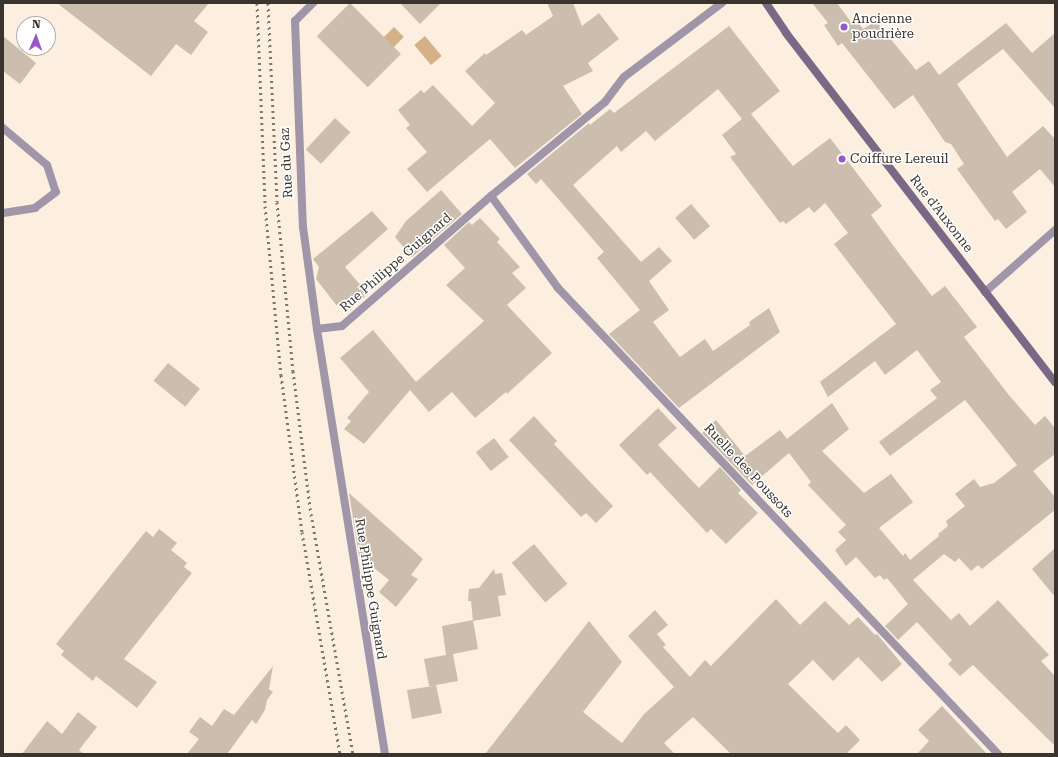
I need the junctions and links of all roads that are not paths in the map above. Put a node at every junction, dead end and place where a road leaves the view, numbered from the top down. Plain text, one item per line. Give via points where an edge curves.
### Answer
1 (313, 3) edge
2 (722, 3) edge
3 (766, 3) edge
4 (3, 128) edge
5 (491, 196) junction
6 (3, 213) edge
7 (1055, 230) edge
8 (985, 292) junction
9 (317, 329) junction
10 (1055, 382) edge
11 (385, 754) edge
12 (998, 754) edge

1 - 9 street, Rue du Gaz via 295,21 303,227
2 - 5 street, Rue Philippe Guignard via 624,78 605,102
3 - 8 main road, Rue d'Auxonne
4 - 6 street via 47,165 56,192 35,208
5 - 9 street, Rue Philippe Guignard via 342,326
5 - 12 street, Ruelle des Poussots via 558,288
7 - 8 street
8 - 10 main road, Rue d'Auxonne
9 - 11 street, Rue Philippe Guignard

